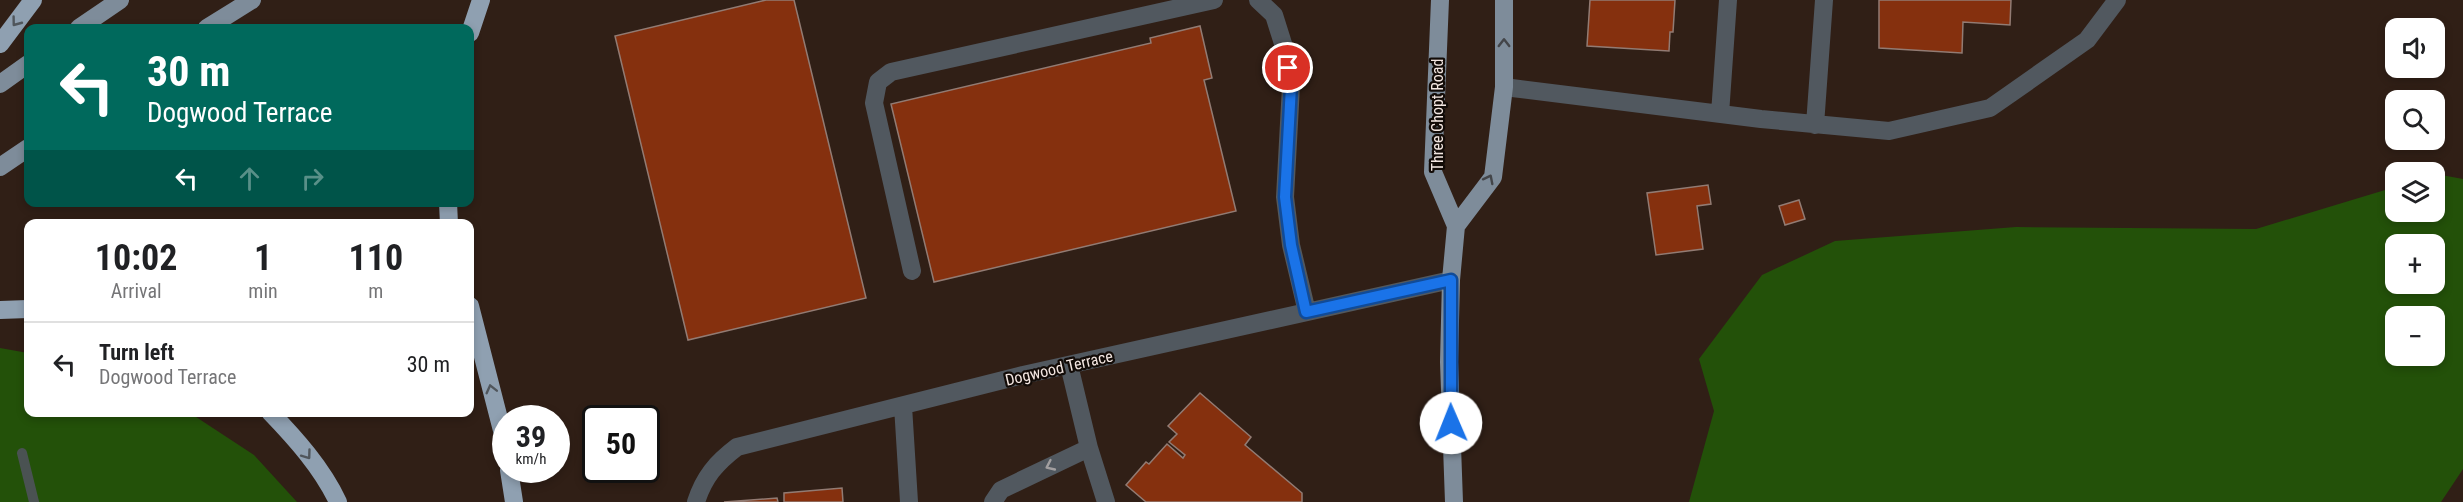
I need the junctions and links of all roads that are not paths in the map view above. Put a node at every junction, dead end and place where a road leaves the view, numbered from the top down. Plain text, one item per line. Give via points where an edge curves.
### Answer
1 (33, 0) edge
2 (120, 0) edge
3 (252, 0) edge
4 (481, 0) edge
5 (1214, 0) edge
6 (1258, 0) edge
7 (1440, 0) edge
8 (1504, 0) edge
9 (1728, 0) edge
10 (1824, 0) edge
11 (2116, 0) edge
12 (85, 24) edge
13 (213, 24) edge
14 (473, 24) edge
15 (0, 44) edge
16 (24, 67) edge
17 (0, 84) edge
18 (1504, 87) junction
19 (1720, 114) junction
20 (1815, 125) junction
21 (24, 150) edge
22 (0, 167) edge
23 (1456, 226) junction
24 (912, 271) dead end
25 (1451, 280) junction
26 (24, 309) edge
27 (0, 310) edge
28 (1306, 312) junction
29 (474, 322) edge
30 (1069, 365) junction
31 (495, 405) edge
32 (903, 406) junction
33 (275, 417) edge
34 (1089, 448) junction
35 (511, 483) edge
36 (338, 502) edge
37 (514, 502) edge
38 (696, 502) edge
39 (909, 502) edge
40 (993, 502) edge
41 (1106, 502) edge
42 (1454, 502) edge

1 -> 15 highway
2 - 12 main road
3 - 13 main road
4 - 14 highway
5 - 24 street via 891,72 878,82 874,103
6 - 28 street via 1274,15 1291,86 1285,197
7 - 23 main road, Three Chopt Road via 1433,172
18 -> 8 main road
9 - 19 street
10 - 20 street
11 - 20 street via 2087,40 1990,108 1889,131
16 - 17 main road
18 - 19 street
23 -> 18 main road via 1493,177
19 - 20 street
21 - 22 main road
23 - 25 main road, Three Chopt Road
25 - 28 street, Dogwood Terrace
25 - 42 main road, Three Chopt Road via 1449,362
26 - 27 highway
28 - 30 street, Dogwood Terrace
31 -> 29 highway
30 - 32 street, Dogwood Terrace
30 - 34 street
32 - 38 street, Dogwood Terrace via 737,447 720,460 703,482
32 - 39 street
33 -> 36 highway via 298,442
34 -> 40 street via 1001,490
34 - 41 street
35 - 37 highway

